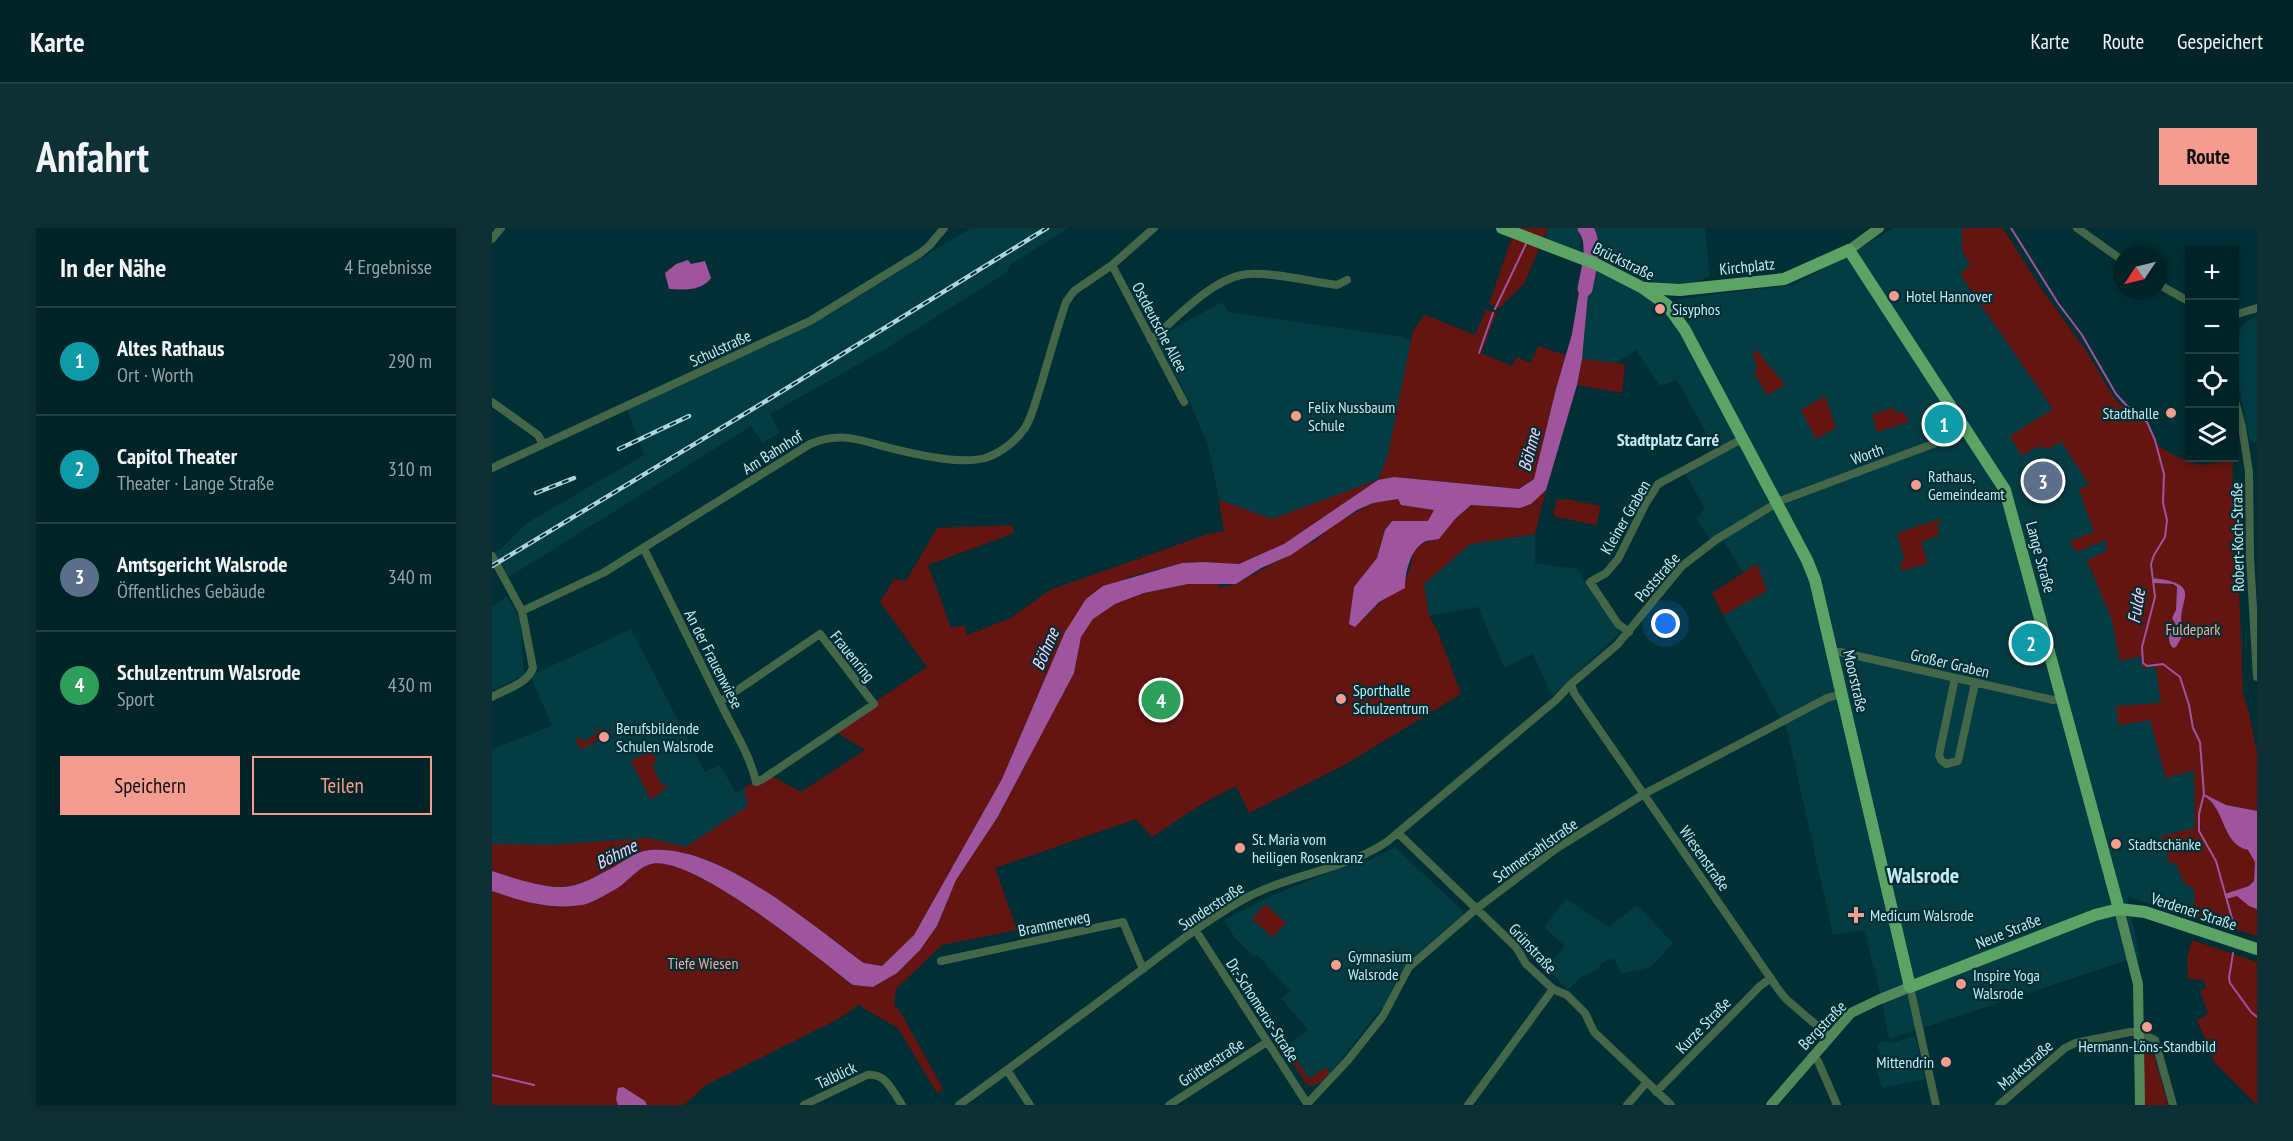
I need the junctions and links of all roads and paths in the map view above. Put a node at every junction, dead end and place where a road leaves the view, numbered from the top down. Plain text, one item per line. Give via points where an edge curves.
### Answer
1 (501, 228) edge
2 (944, 228) edge
3 (1154, 228) edge
4 (1880, 228) edge
5 (2077, 228) edge
6 (1507, 230) edge
7 (492, 239) edge
8 (1849, 250) junction
9 (2113, 254) edge
10 (1112, 266) junction
11 (1347, 280) dead end
12 (1643, 288) junction
13 (2167, 289) edge
14 (1675, 290) junction
15 (2186, 300) edge
16 (1663, 302) junction
17 (2257, 308) edge
18 (2239, 314) edge
19 (1151, 340) junction
20 (492, 402) edge
21 (1184, 402) dead end
22 (2237, 408) edge
23 (1966, 428) junction
24 (1742, 439) junction
25 (543, 444) junction
26 (492, 468) edge
27 (1776, 504) junction
28 (644, 549) junction
29 (492, 556) edge
30 (522, 611) junction
31 (1629, 632) junction
32 (1832, 654) junction
33 (2257, 677) edge
34 (1955, 678) junction
35 (1975, 683) junction
36 (1571, 684) junction
37 (1842, 694) junction
38 (492, 697) edge
39 (2062, 698) junction
40 (720, 702) junction
41 (756, 782) joint
42 (1644, 794) junction
43 (1398, 833) junction
44 (1476, 909) junction
45 (2119, 909) junction
46 (1196, 930) junction
47 (2257, 949) edge
48 (941, 961) dead end
49 (1143, 969) junction
50 (1771, 978) junction
51 (1910, 987) junction
52 (1553, 989) junction
53 (2139, 1032) junction
54 (1829, 1036) junction
55 (1267, 1042) junction
56 (1812, 1056) junction
57 (1007, 1070) junction
58 (1646, 1083) junction
59 (1656, 1092) junction
60 (804, 1105) edge
61 (902, 1105) edge
62 (958, 1105) edge
63 (1030, 1105) edge
64 (1169, 1105) edge
65 (1308, 1105) edge
66 (1468, 1105) edge
67 (1627, 1105) edge
68 (1671, 1105) edge
69 (1771, 1105) edge
70 (1837, 1105) edge
71 (1936, 1105) edge
72 (2000, 1105) edge
73 (2139, 1105) edge
74 (2173, 1105) edge

1 - 7 street
2 - 25 street, Schulstraße via 919,254 810,321
3 - 10 street, Am Bahnhof
4 - 8 main road
5 - 9 street
6 - 12 main road, Brückstraße via 1595,264
8 - 14 main road, Kirchplatz via 1784,279
8 - 23 main road, Lange Straße
10 - 19 street, Ostdeutsche Allee
10 - 28 street, Am Bahnhof via 1068,298 1031,415 1018,437 993,454 958,460 846,437 828,437 810,444
11 - 19 street via 1337,285 1262,274 1233,277 1206,293
12 - 14 main road, Kirchplatz
12 - 16 main road, Brückstraße
13 - 15 street
14 - 16 main road
16 - 24 main road, Moorstraße via 1685,330
17 - 18 street
19 - 21 street, Ostdeutsche Allee
20 - 25 street via 538,435
22 - 33 street, Robert-Koch-Straße via 2249,472
23 - 27 street, Worth
23 - 39 main road, Lange Straße via 2009,498
24 - 27 main road, Moorstraße
24 - 31 street, Kleiner Graben via 1658,484 1618,559 1606,573 1590,582 1618,624
25 - 26 street, Schulstraße
27 - 31 street, Poststraße via 1689,560
27 - 32 main road, Moorstraße via 1812,572
28 - 30 street, Am Bahnhof
28 - 40 street, An der Frauenwiese
29 - 30 street
30 - 38 street via 533,668 523,681
31 - 36 street, Poststraße
32 - 34 street, Großer Graben via 1840,652
32 - 37 main road, Moorstraße
34 - 35 street, Großer Graben
34 - 35 street via 1939,755 1946,764 1958,761
35 - 39 street, Großer Graben via 2053,700
36 - 42 street, Wiesenstraße
36 - 43 street, Sunderstraße
37 - 42 street, Schmersahlstraße
37 - 51 main road, Moorstraße
39 - 45 main road, Lange Straße
40 - 41 street, An der Frauenwiese via 749,759
40 - 41 street, Frauenring via 820,634 874,704
42 - 44 street, Schmersahlstraße via 1557,848
42 - 50 street, Wiesenstraße
43 - 44 street, Grünstraße
43 - 46 street, Sunderstraße via 1378,848 1244,899
44 - 52 street, Grünstraße
44 - 65 street, Schmersahlstraße via 1409,967 1383,1016
45 - 47 main road, Verdener Straße via 2145,912
45 - 51 main road, Neue Straße
45 - 53 main road via 2138,984
46 - 49 street, Sunderstraße
46 - 55 street, Dr.-Schomerus-Straße
48 - 49 street, Brammerweg via 1123,922
49 - 57 street, Sunderstraße
50 - 54 street, Wiesenstraße via 1786,999
50 - 59 street, Kurze Straße
51 - 54 main road, Bergstraße via 1855,1011
51 - 71 street, Moorstraße
52 - 58 street, Grünstraße via 1567,995 1585,1013 1594,1032
52 - 66 street
53 - 72 street, Marktstraße via 2074,1043
53 - 73 main road
53 - 74 street via 2155,1040
54 - 56 main road, Bergstraße
55 - 64 street, Grütterstraße
55 - 65 street, Dr.-Schomerus-Straße
56 - 69 main road, Bergstraße
56 - 70 street via 1818,1061
57 - 62 street, Sunderstraße
57 - 63 street
58 - 59 street, Grünstraße
58 - 67 street
59 - 68 street, Grünstraße
60 - 61 street, Talblick via 876,1074 884,1078

